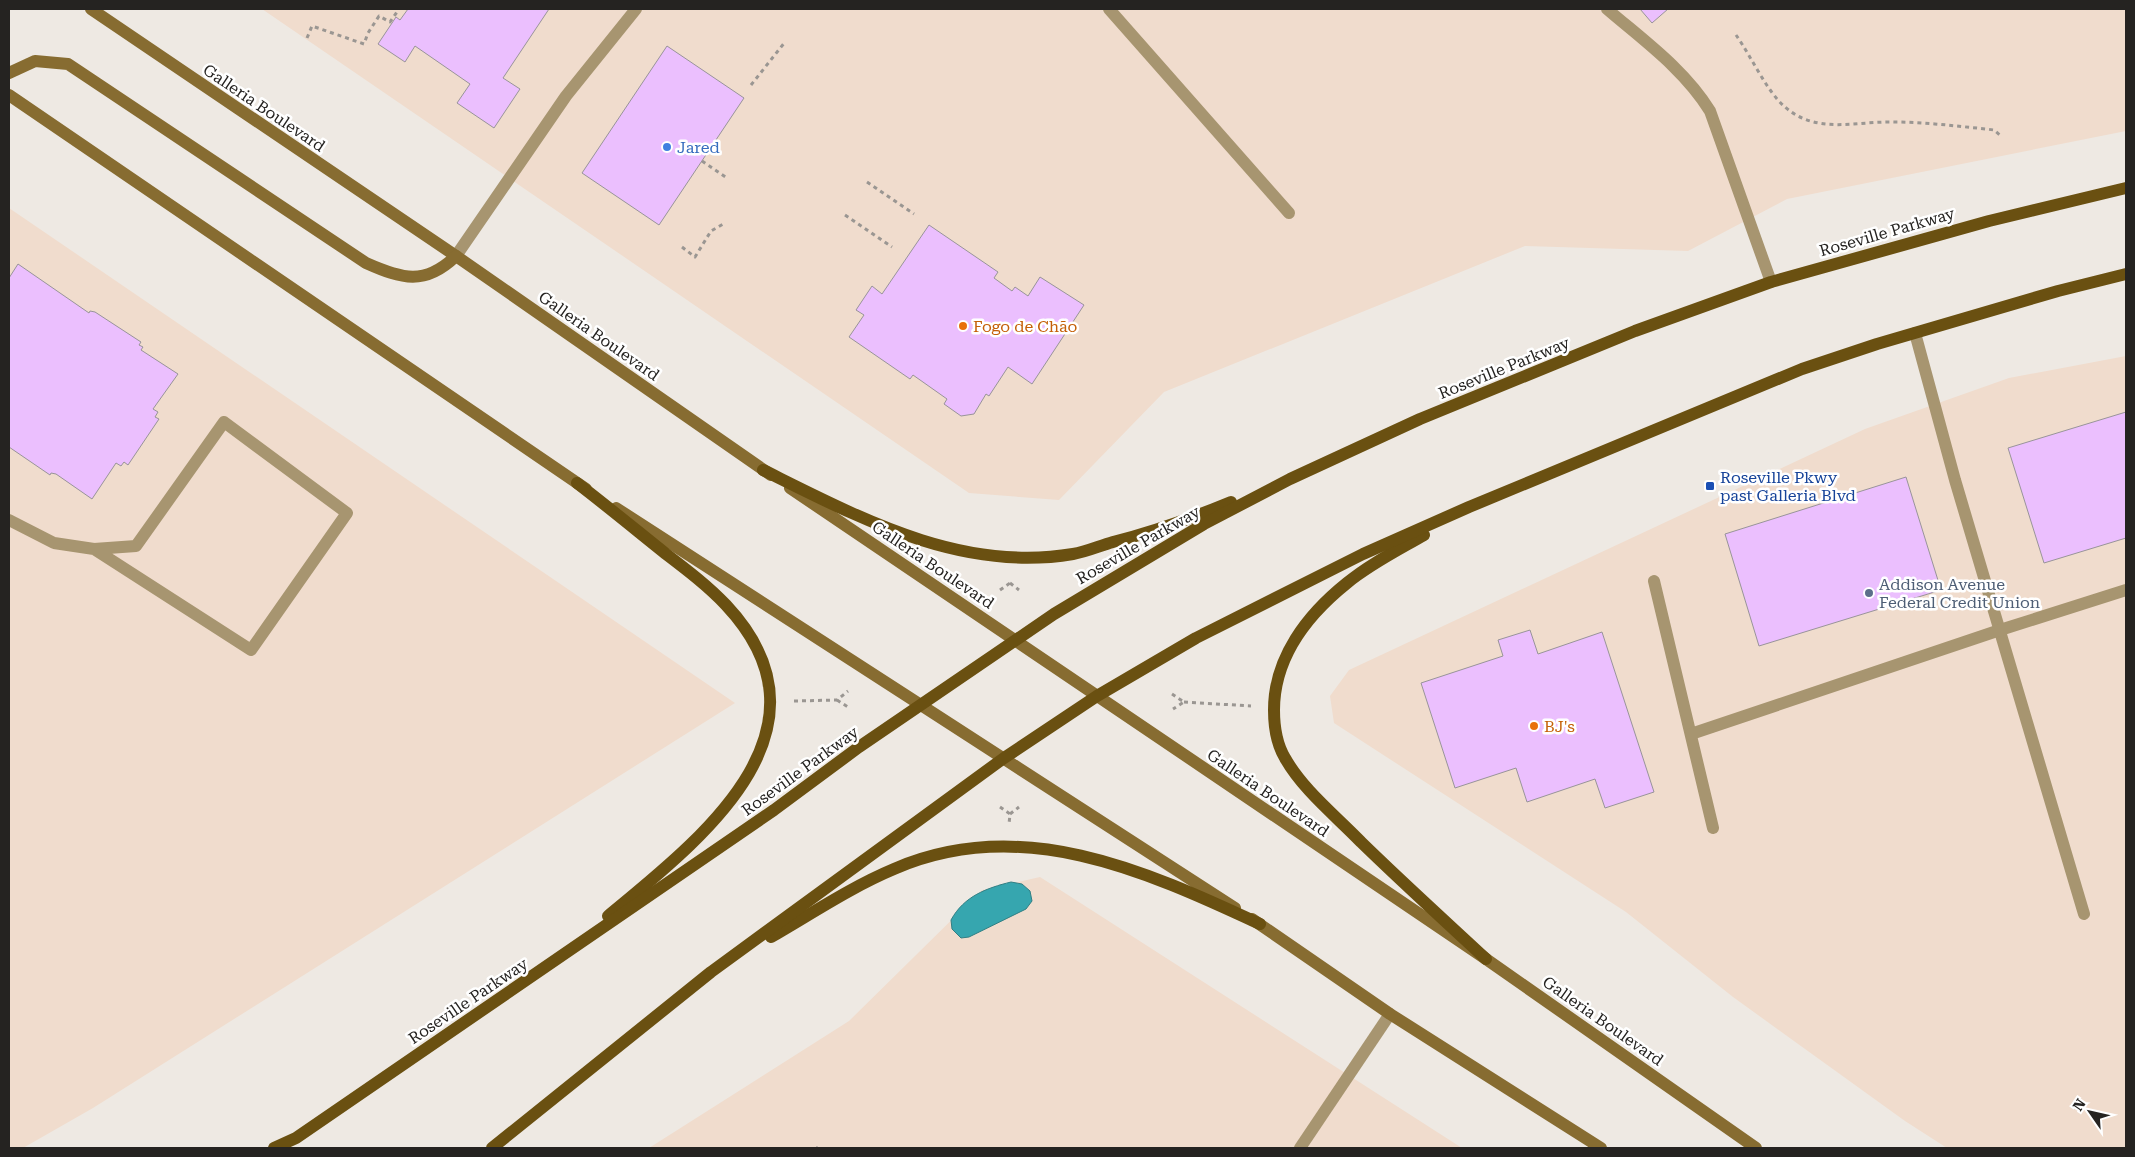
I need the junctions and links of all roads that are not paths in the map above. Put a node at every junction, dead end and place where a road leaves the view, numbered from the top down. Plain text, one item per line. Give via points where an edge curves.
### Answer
1 (91, 9) edge
2 (636, 9) edge
3 (1109, 9) edge
4 (1606, 9) edge
5 (9, 73) edge
6 (9, 95) edge
7 (2126, 188) edge
8 (1289, 213) dead end
9 (456, 256) junction
10 (2126, 274) edge
11 (1771, 282) junction
12 (1915, 333) junction
13 (763, 470) junction
14 (1290, 479) junction
15 (577, 482) junction
16 (1469, 507) junction
17 (9, 520) edge
18 (94, 548) junction
19 (1654, 581) dead end
20 (2126, 590) edge
21 (2000, 630) junction
22 (1016, 640) junction
23 (1097, 696) junction
24 (920, 705) junction
25 (1691, 734) junction
26 (1004, 758) junction
27 (1713, 828) dead end
28 (2084, 914) dead end
29 (1260, 924) junction
30 (1486, 959) junction
31 (546, 968) junction
32 (710, 972) junction
33 (1390, 1014) junction
34 (274, 1148) edge
35 (492, 1148) edge
36 (1300, 1148) edge
37 (1601, 1148) edge
38 (1756, 1148) edge

1 - 9 main road, Galleria Boulevard
2 - 9 lane via 566,96
3 - 8 lane
4 - 11 lane via 1669,62 1699,92 1710,110
5 - 9 main road via 35,61 68,64 366,263 390,273 412,278 427,275 444,268
6 - 15 main road
7 - 11 main road, Roseville Parkway via 1989,220
9 - 13 main road, Galleria Boulevard
10 - 12 main road
11 - 14 main road, Roseville Parkway via 1625,335 1420,420
12 - 16 main road via 1802,369
12 - 21 lane
13 - 14 main road via 860,518 911,537 971,553 1010,558 1074,554 1144,535
13 - 22 main road, Galleria Boulevard
14 - 22 main road, Roseville Parkway via 1204,524 1087,593
15 - 24 main road
15 - 31 main road via 727,606 755,644 770,687 771,716 753,768 738,793 700,836
16 - 23 main road via 1362,554 1278,596 1196,638
16 - 30 main road via 1361,572 1309,620 1280,667 1274,721 1283,755 1306,785 1383,863
17 - 18 lane via 54,543
18 - 18 lane via 136,546 224,422 347,513 251,650
19 - 25 lane
20 - 21 lane
21 - 25 lane
21 - 28 lane
22 - 23 main road, Galleria Boulevard
22 - 24 main road, Roseville Parkway
23 - 26 main road
23 - 30 main road, Galleria Boulevard
24 - 26 main road
24 - 31 main road, Roseville Parkway
25 - 27 lane
26 - 29 main road
26 - 32 main road
29 - 32 main road via 1176,885 1123,867 1041,848 988,845 968,847 895,868
29 - 33 main road
30 - 38 main road, Galleria Boulevard
31 - 34 main road, Roseville Parkway via 296,1138
32 - 35 main road
33 - 36 lane
33 - 37 main road

